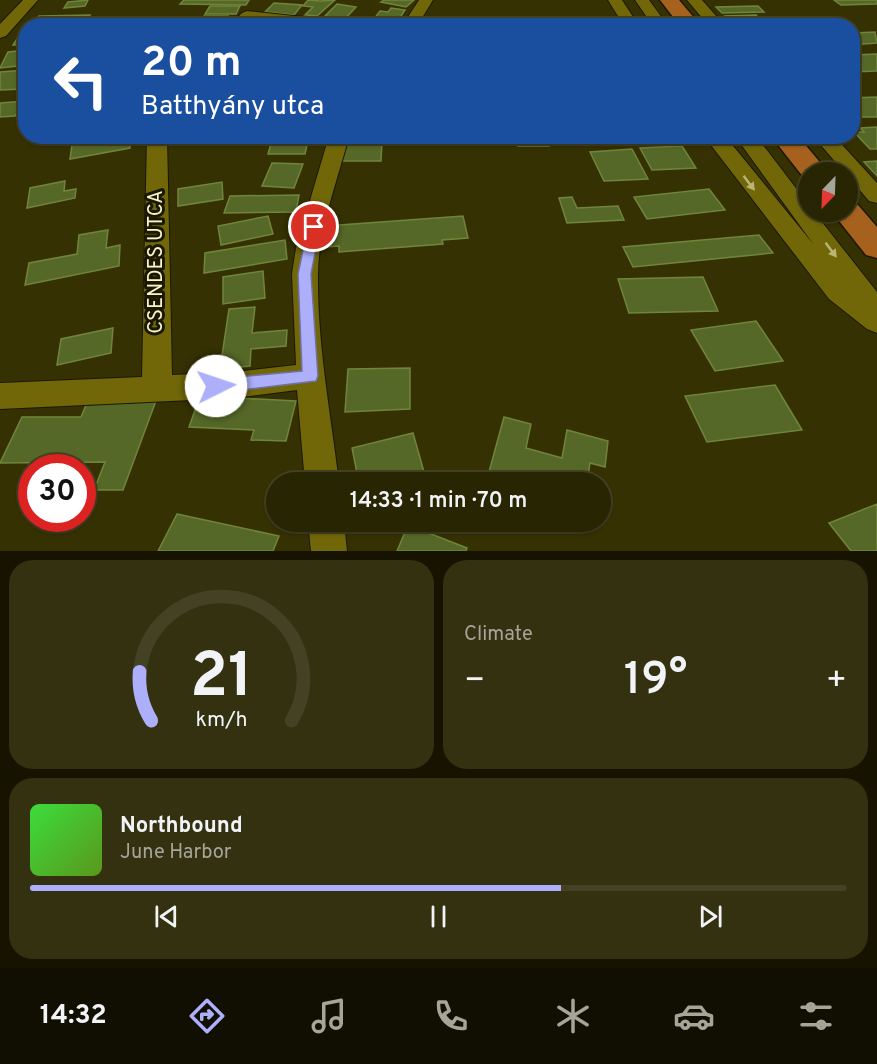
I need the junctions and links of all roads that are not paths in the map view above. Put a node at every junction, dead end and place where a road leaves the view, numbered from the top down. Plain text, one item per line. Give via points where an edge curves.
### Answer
1 (31, 0) edge
2 (263, 0) edge
3 (426, 0) edge
4 (615, 0) edge
5 (642, 0) edge
6 (669, 0) edge
7 (694, 0) edge
8 (245, 18) edge
9 (414, 18) edge
10 (627, 18) edge
11 (655, 18) edge
12 (684, 18) edge
13 (711, 18) edge
14 (0, 33) edge
15 (157, 144) edge
16 (337, 144) edge
17 (720, 144) edge
18 (751, 144) edge
19 (791, 144) edge
20 (830, 144) edge
21 (806, 162) edge
22 (877, 196) edge
23 (855, 222) edge
24 (877, 248) edge
25 (877, 311) edge
26 (877, 322) edge
27 (310, 376) junction
28 (157, 388) junction
29 (0, 396) edge
30 (321, 472) edge
31 (327, 532) edge
32 (329, 551) edge

1 - 14 street
2 - 8 street
3 - 9 street
4 - 10 street
5 - 11 street
6 - 12 main road
7 - 13 street
15 - 28 street, CSENDES UTCA
16 - 27 street via 308,248 305,274
17 -> 26 street via 838,292
18 -> 25 street
19 - 21 main road
20 - 22 street
23 - 24 main road
27 - 28 street via 235,385
27 - 30 street
28 - 29 street
31 - 32 street

